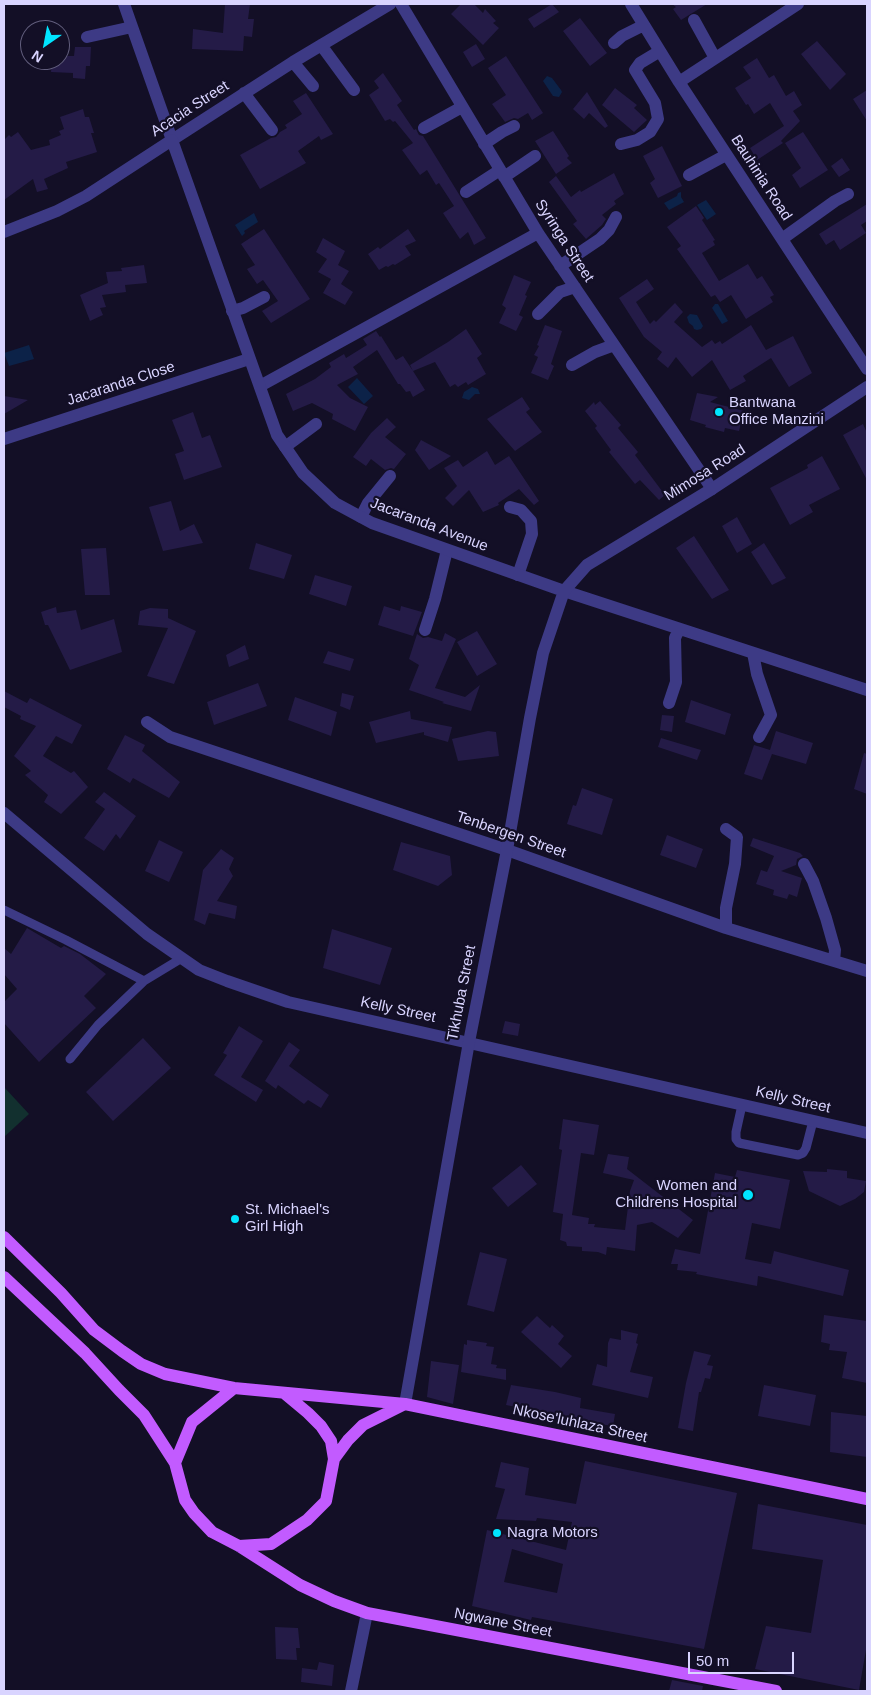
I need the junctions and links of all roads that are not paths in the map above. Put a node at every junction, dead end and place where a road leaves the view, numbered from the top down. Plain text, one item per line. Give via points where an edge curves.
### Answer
1 (124, 4) edge
2 (390, 4) edge
3 (400, 4) edge
4 (631, 4) edge
5 (798, 4) edge
6 (694, 20) dead end
7 (644, 25) junction
8 (132, 27) junction
9 (87, 37) dead end
10 (614, 43) dead end
11 (321, 45) junction
12 (660, 51) junction
13 (715, 58) junction
14 (293, 62) junction
15 (679, 82) junction
16 (313, 86) dead end
17 (354, 90) dead end
18 (244, 93) junction
19 (462, 106) junction
20 (514, 126) dead end
21 (424, 128) dead end
22 (272, 130) dead end
23 (172, 140) junction
24 (484, 144) junction
25 (621, 144) dead end
26 (726, 155) junction
27 (535, 156) dead end
28 (502, 174) junction
29 (690, 175) dead end
30 (466, 192) dead end
31 (848, 194) dead end
32 (616, 217) dead end
33 (4, 232) edge
34 (538, 233) junction
35 (782, 239) junction
36 (560, 266) junction
37 (575, 287) junction
38 (264, 297) dead end
39 (232, 311) junction
40 (538, 314) dead end
41 (614, 345) junction
42 (249, 359) junction
43 (572, 365) dead end
44 (867, 369) edge
45 (260, 386) junction
46 (867, 388) edge
47 (316, 424) dead end
48 (4, 439) edge
49 (285, 447) junction
50 (390, 476) dead end
51 (712, 489) junction
52 (510, 507) dead end
53 (361, 517) junction
54 (447, 550) junction
55 (518, 575) junction
56 (564, 591) junction
57 (679, 629) junction
58 (425, 630) dead end
59 (753, 653) junction
60 (867, 690) edge
61 (669, 703) dead end
62 (147, 722) dead end
63 (759, 737) dead end
64 (4, 813) edge
65 (726, 829) dead end
66 (507, 850) junction
67 (804, 864) dead end
68 (4, 910) edge
69 (726, 928) junction
70 (182, 958) junction
71 (834, 961) junction
72 (867, 971) edge
73 (144, 981) junction
74 (469, 1042) junction
75 (70, 1059) dead end
76 (742, 1105) junction
77 (813, 1121) junction
78 (867, 1133) edge
79 (4, 1237) edge
80 (4, 1277) edge
81 (234, 1388) junction
82 (284, 1393) junction
83 (405, 1404) junction
84 (334, 1459) junction
85 (176, 1463) junction
86 (867, 1499) edge
87 (239, 1546) junction
88 (367, 1613) junction
89 (351, 1691) edge
90 (776, 1691) edge

1 - 8 street, Jacaranda Avenue
2 - 11 street, Acacia Street
3 - 19 street, Syringa Street
4 - 7 street, Bauhinia Road
5 - 13 street
6 - 13 street
7 - 10 street
7 - 12 street, Bauhinia Road
8 - 9 street
8 - 23 street, Jacaranda Avenue
11 - 14 street, Acacia Street
11 - 17 street
12 - 15 street, Bauhinia Road
12 - 25 street via 640,63 635,70 655,103 658,119 650,132
13 - 15 street
14 - 16 street
14 - 18 street, Acacia Street
15 - 26 street, Bauhinia Road
18 - 22 street
18 - 23 street, Acacia Street
19 - 21 street
19 - 24 street, Syringa Street
20 - 24 street
23 - 33 street, Acacia Street via 86,196
23 - 39 street, Jacaranda Avenue
24 - 28 street, Syringa Street
26 - 29 street
26 - 35 street, Bauhinia Road
27 - 28 street
28 - 30 street
28 - 34 street, Syringa Street
31 - 35 street
32 - 36 street via 600,239
34 - 36 street, Syringa Street
34 - 45 street
35 - 44 street, Bauhinia Road
36 - 37 street, Syringa Street
37 - 40 street via 560,292
37 - 41 street, Syringa Street
38 - 39 street
39 - 42 street, Jacaranda Avenue
41 - 43 street
41 - 51 street, Syringa Street
42 - 45 street, Jacaranda Avenue
42 - 48 street, Jacaranda Close
45 - 49 street, Jacaranda Avenue via 277,435
46 - 51 street, Mimosa Road
47 - 49 street
49 - 53 street, Jacaranda Avenue via 303,473 334,503
50 - 53 street
51 - 56 street, Mimosa Road via 587,565
52 - 55 street via 521,510 531,520 532,527
53 - 54 street, Jacaranda Avenue
54 - 55 street, Jacaranda Avenue
54 - 58 street
55 - 56 street, Jacaranda Avenue
56 - 57 street, Jacaranda Avenue
56 - 66 street, Tikhuba Street via 543,653
57 - 59 street, Jacaranda Avenue
57 - 61 street via 675,638 676,682
59 - 60 street, Jacaranda Avenue
59 - 63 street via 771,715
62 - 66 street, Tenbergen Street via 170,737
64 - 70 street, Kelly Street via 147,934
65 - 69 street via 737,837
66 - 69 street, Tenbergen Street
66 - 74 street, Tikhuba Street
67 - 71 street via 828,927 835,950
68 - 73 lane
69 - 71 street, Tenbergen Street
70 - 73 lane
70 - 74 street, Kelly Street via 199,970 288,1002
71 - 72 street, Tenbergen Street
73 - 75 lane via 98,1025
74 - 76 street, Kelly Street
74 - 83 street, Tikhuba Street
76 - 77 street, Kelly Street
76 - 77 lane via 736,1132 739,1143 794,1155 803,1153
77 - 78 street, Kelly Street
79 - 81 main road via 94,1330 128,1356 165,1374
80 - 85 main road via 85,1353 144,1415
81 - 82 main road
81 - 85 main road via 192,1422
82 - 83 main road, Nkose'luhlaza Street
82 - 84 main road via 321,1426 331,1442
83 - 84 main road via 363,1425
83 - 86 main road, Nkose'luhlaza Street
84 - 87 main road via 326,1501 307,1520 271,1544
85 - 87 main road via 185,1500 194,1513 212,1532
87 - 88 main road, Ngwane Street via 300,1585
88 - 89 street
88 - 90 main road, Ngwane Street

